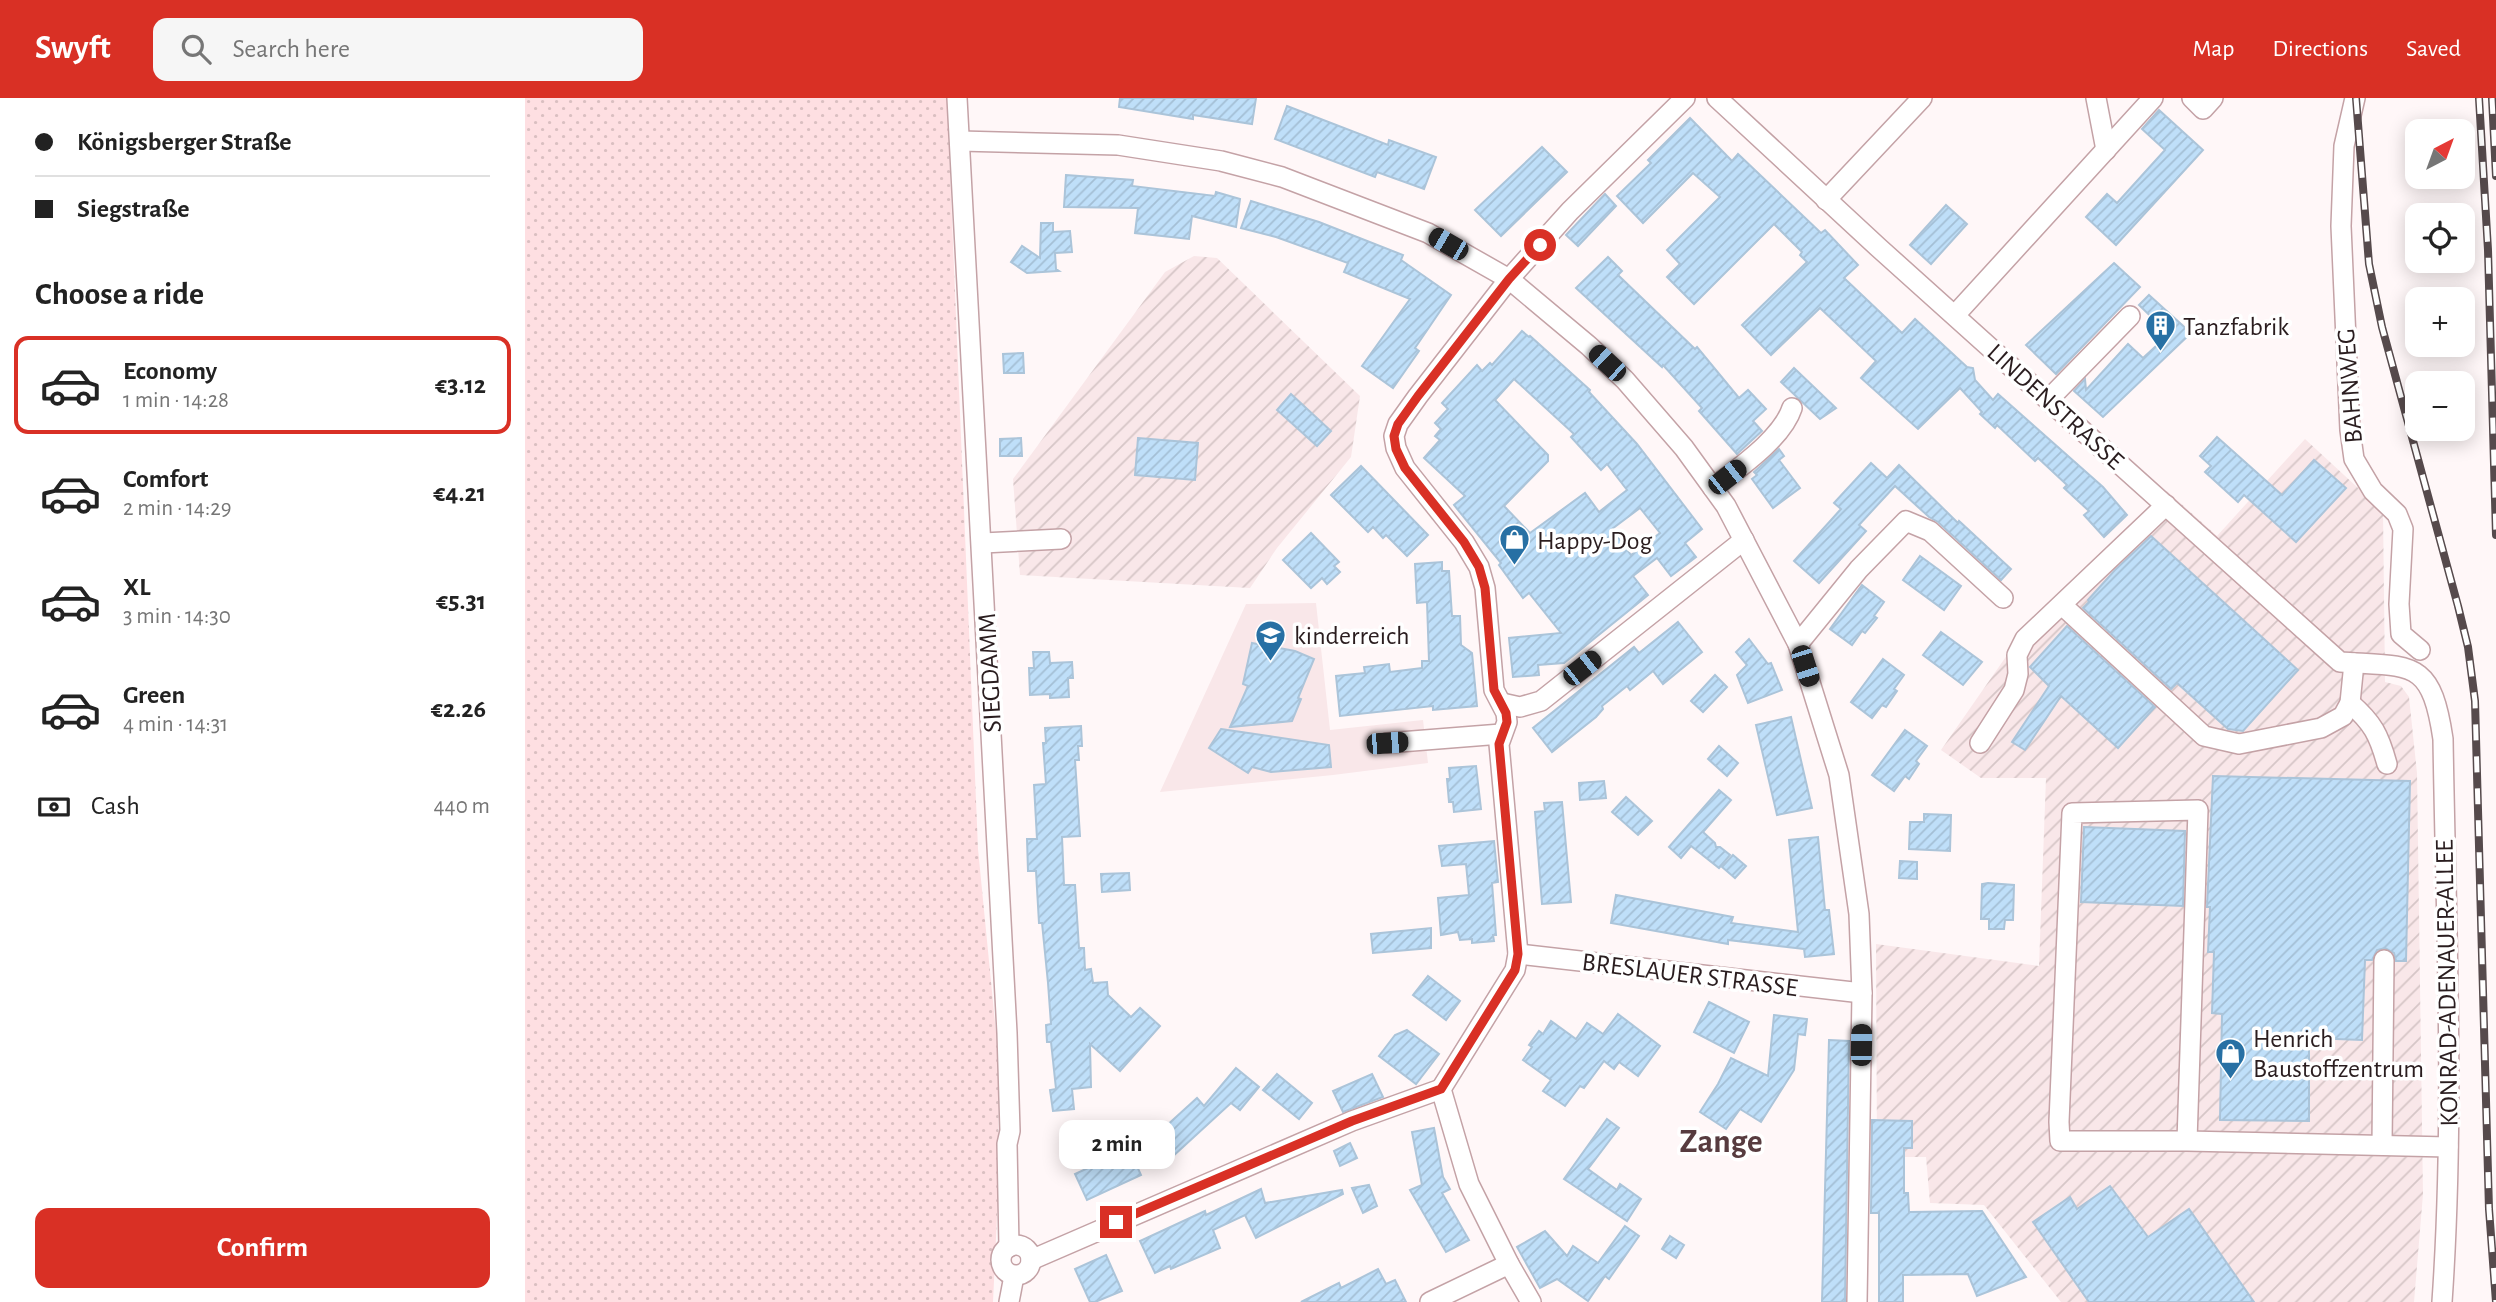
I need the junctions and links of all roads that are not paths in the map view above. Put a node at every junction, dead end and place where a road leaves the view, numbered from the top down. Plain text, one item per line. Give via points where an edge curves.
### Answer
1 (957, 98) edge
2 (1685, 98) edge
3 (1717, 98) edge
4 (1922, 98) edge
5 (2097, 98) edge
6 (2153, 98) edge
7 (2192, 98) edge
8 (2213, 98) edge
9 (2355, 98) edge
10 (960, 141) junction
11 (2106, 150) junction
12 (1826, 200) junction
13 (1509, 279) junction
14 (1955, 315) junction
15 (2130, 316) dead end
16 (2049, 399) junction
17 (1792, 408) dead end
18 (1713, 488) junction
19 (2166, 505) junction
20 (1061, 539) dead end
21 (1744, 540) junction
22 (983, 543) junction
23 (2003, 598) dead end
24 (2061, 605) junction
25 (1798, 644) junction
26 (2420, 650) dead end
27 (2354, 663) junction
28 (2415, 672) joint
29 (1502, 703) junction
30 (2350, 703) junction
31 (1501, 734) junction
32 (1387, 743) dead end
33 (1980, 743) dead end
34 (2388, 764) dead end
35 (1518, 954) junction
36 (2384, 960) dead end
37 (1862, 993) junction
38 (1441, 1089) junction
39 (2187, 1141) junction
40 (2382, 1145) junction
41 (2448, 1147) junction
42 (1009, 1247) junction
43 (1031, 1260) junction
44 (1509, 1264) junction
45 (1014, 1276) junction
46 (1009, 1302) edge
47 (1430, 1302) edge
48 (1531, 1302) edge
49 (1857, 1302) edge
50 (2442, 1302) edge

1 - 10 street, SIEGDAMM
2 - 13 street via 1570,211
3 - 12 street, LINDENSTRASSE
4 - 12 street
5 - 11 street
6 - 11 street
7 - 8 street via 2203,109
9 - 26 street, BAHNWEG via 2344,146 2341,226 2350,430 2354,459 2373,491 2397,514 2403,529 2402,634
10 - 13 street via 1118,145 1251,168 1428,233
10 - 22 street, SIEGDAMM
11 - 14 street
12 - 14 street, LINDENSTRASSE
13 - 18 street via 1625,380
13 - 29 street via 1398,424 1394,436 1401,460 1479,567 1494,690
14 - 16 street, LINDENSTRASSE
15 - 16 street
16 - 19 street, LINDENSTRASSE
17 - 18 street via 1776,433
18 - 21 street
19 - 24 street
19 - 27 street, LINDENSTRASSE via 2340,662
20 - 22 street
21 - 25 street
21 - 29 street via 1541,701 1520,708
22 - 42 street, SIEGDAMM via 1007,1033
23 - 25 street via 1930,531 1906,521 1859,569
24 - 30 street via 2204,736 2239,744 2321,727 2343,716
24 - 33 street via 2025,639 2017,655 2014,690
25 - 37 street via 1839,775 1859,914
27 - 28 street, LINDENSTRASSE via 2402,666
27 - 30 street
28 - 41 street, KONRAD-ADENAUER-ALLEE via 2425,679 2438,704 2442,739
29 - 31 street via 1507,722
30 - 34 street via 2379,736
31 - 32 street
31 - 35 street
35 - 37 street, BRESLAUER STRASSE
35 - 38 street via 1515,970
36 - 40 street
37 - 49 street
38 - 43 street via 1314,1136
38 - 44 street via 1469,1184
39 - 39 street via 2198,810 2072,813 2060,1141
39 - 40 street
40 - 41 street
41 - 50 street, KONRAD-ADENAUER-ALLEE
42 - 43 street via 1021,1246
42 - 45 street via 1000,1261
43 - 45 street via 1027,1270
44 - 47 street
44 - 48 street
45 - 46 street

